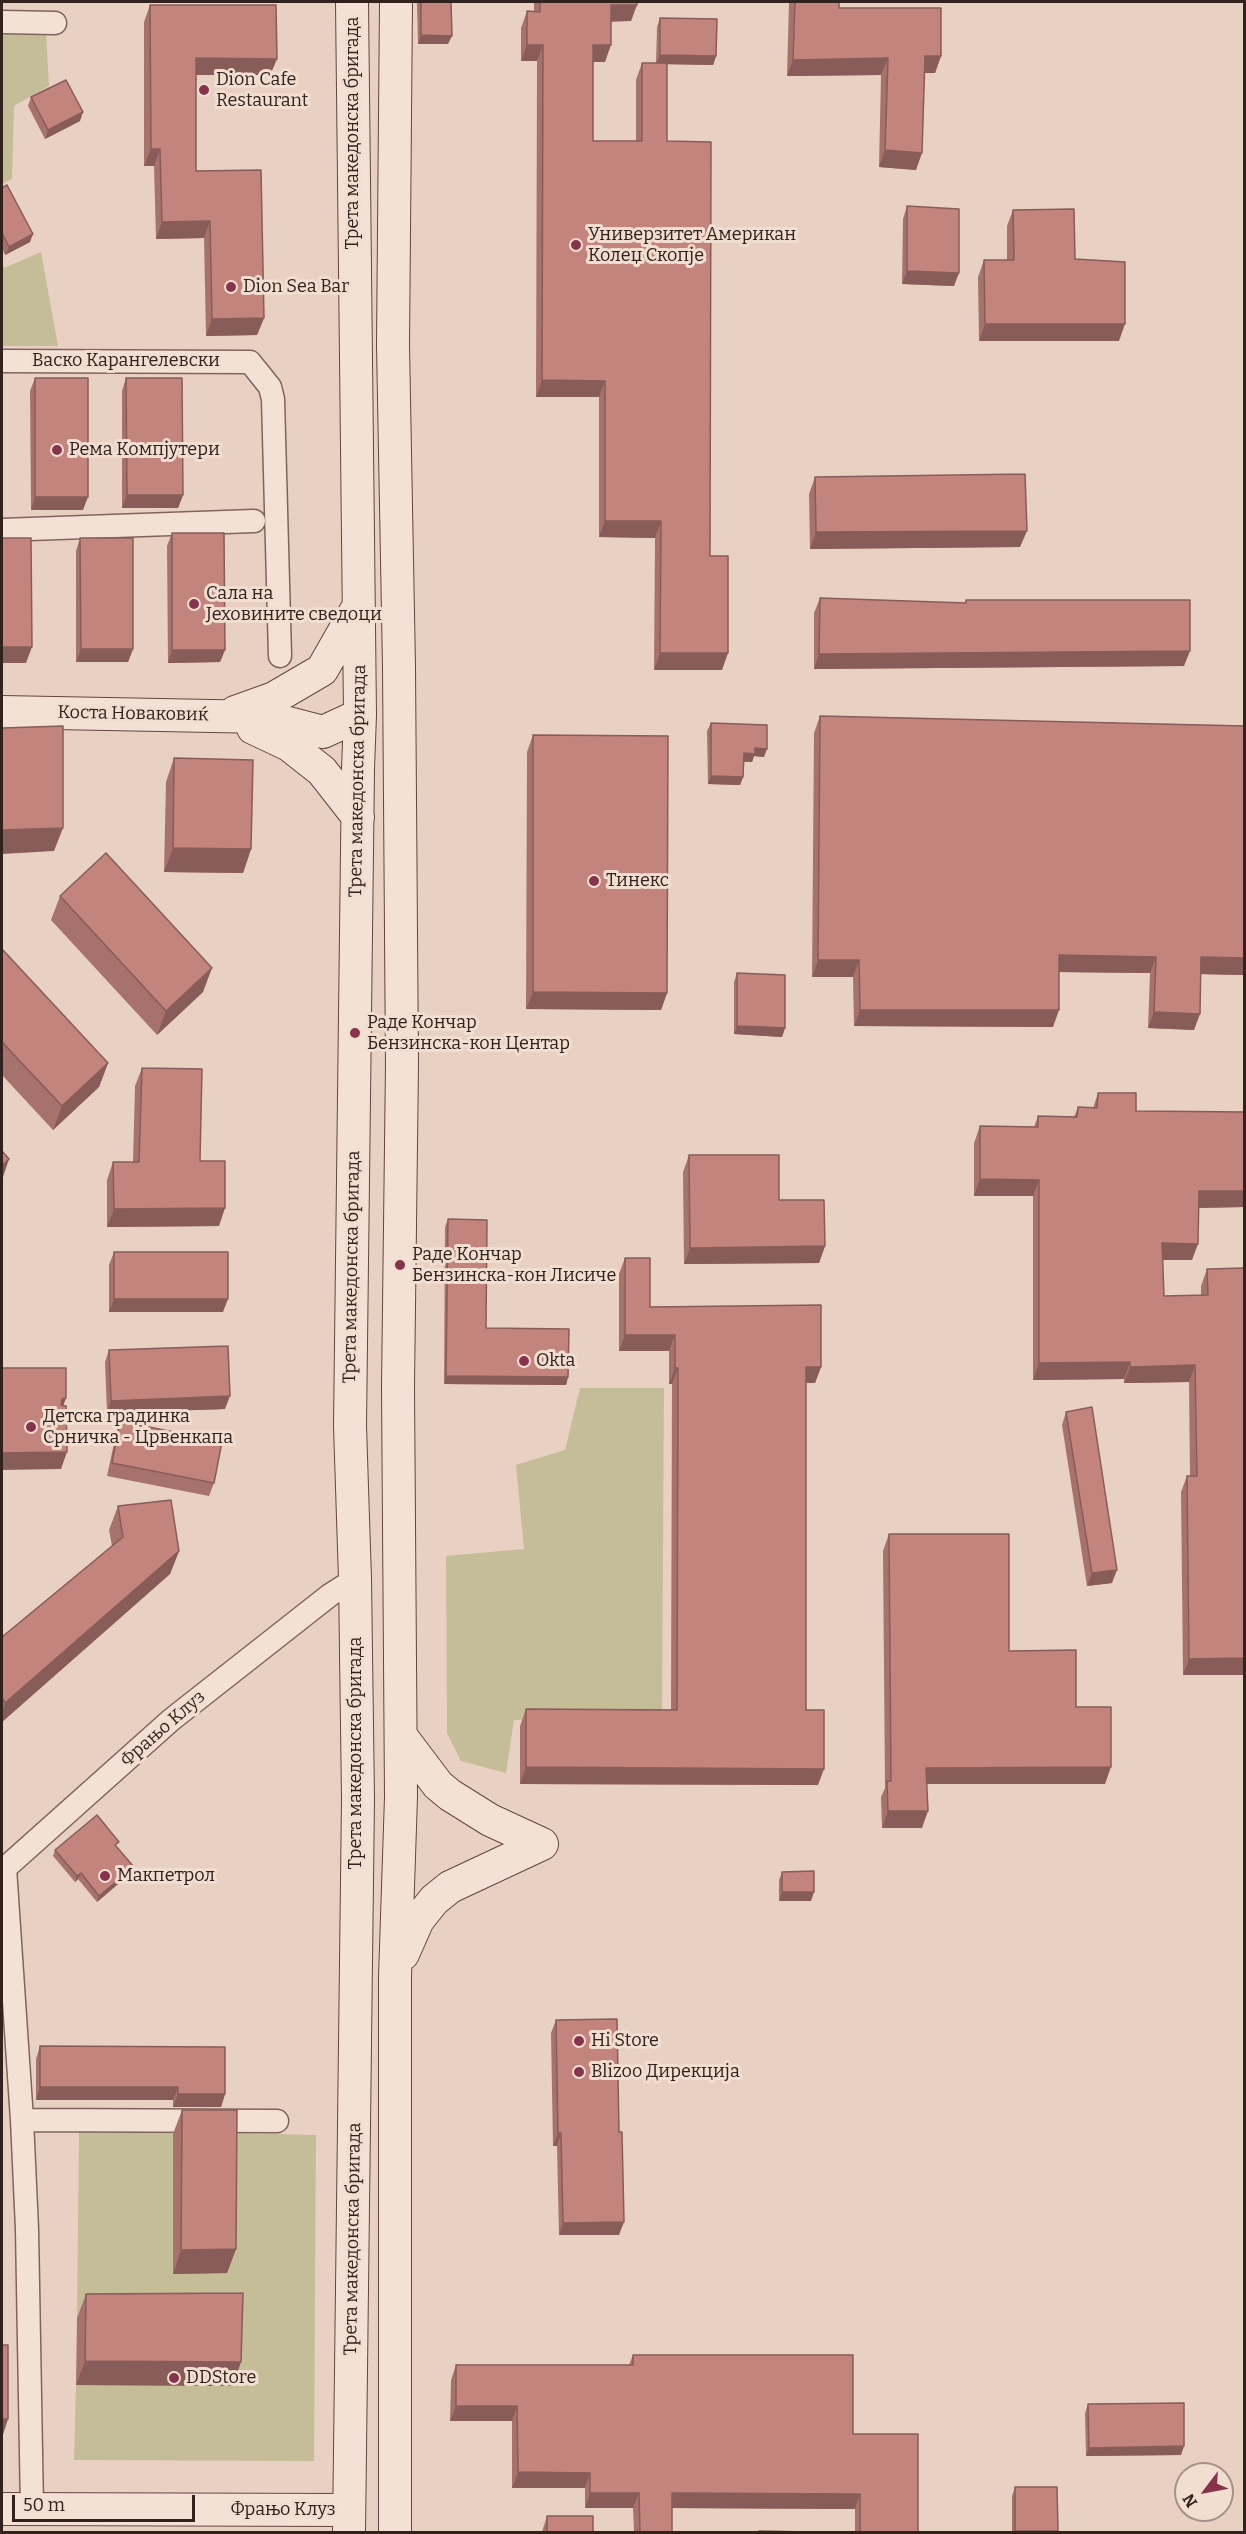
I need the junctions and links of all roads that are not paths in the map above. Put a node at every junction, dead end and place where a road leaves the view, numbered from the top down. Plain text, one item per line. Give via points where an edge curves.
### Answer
1 (352, 2) edge
2 (396, 2) edge
3 (2, 22) edge
4 (55, 23) dead end
5 (2, 361) edge
6 (254, 521) dead end
7 (2, 530) edge
8 (360, 603) junction
9 (280, 656) dead end
10 (2, 712) edge
11 (399, 712) junction
12 (226, 715) junction
13 (360, 715) junction
14 (358, 817) junction
15 (343, 1587) junction
16 (401, 1736) junction
17 (3, 1870) edge
18 (396, 1977) junction
19 (22, 2120) junction
20 (277, 2121) dead end
21 (32, 2509) junction
22 (2, 2510) edge
23 (349, 2521) edge
24 (395, 2532) edge

1 - 8 street, Трета македонска бригада
2 - 11 street via 393,345
3 - 4 street
5 - 9 street, Васко Карангелевски via 250,362 270,387 273,399
6 - 7 street
8 - 12 street via 322,670 274,698
8 - 13 street, Трета македонска бригада
10 - 12 street, Коста Новаковиќ
11 - 13 street, Коста Новаковиќ
11 - 16 street
12 - 13 street, Коста Новаковиќ via 265,717 324,707
12 - 14 street via 289,745 322,771
13 - 14 street, Трета македонска бригада
14 - 15 street, Трета македонска бригада via 350,1426
15 - 17 street, Фрањо Клуз via 171,1720
15 - 23 street, Трета македонска бригада via 358,1799
16 - 18 street
16 - 18 street via 450,1795 490,1820 542,1844 468,1877 434,1900 418,1920
17 - 19 street
18 - 24 street
19 - 20 street
19 - 21 street
21 - 22 street, Фрањо Клуз
21 - 23 street, Фрањо Клуз

